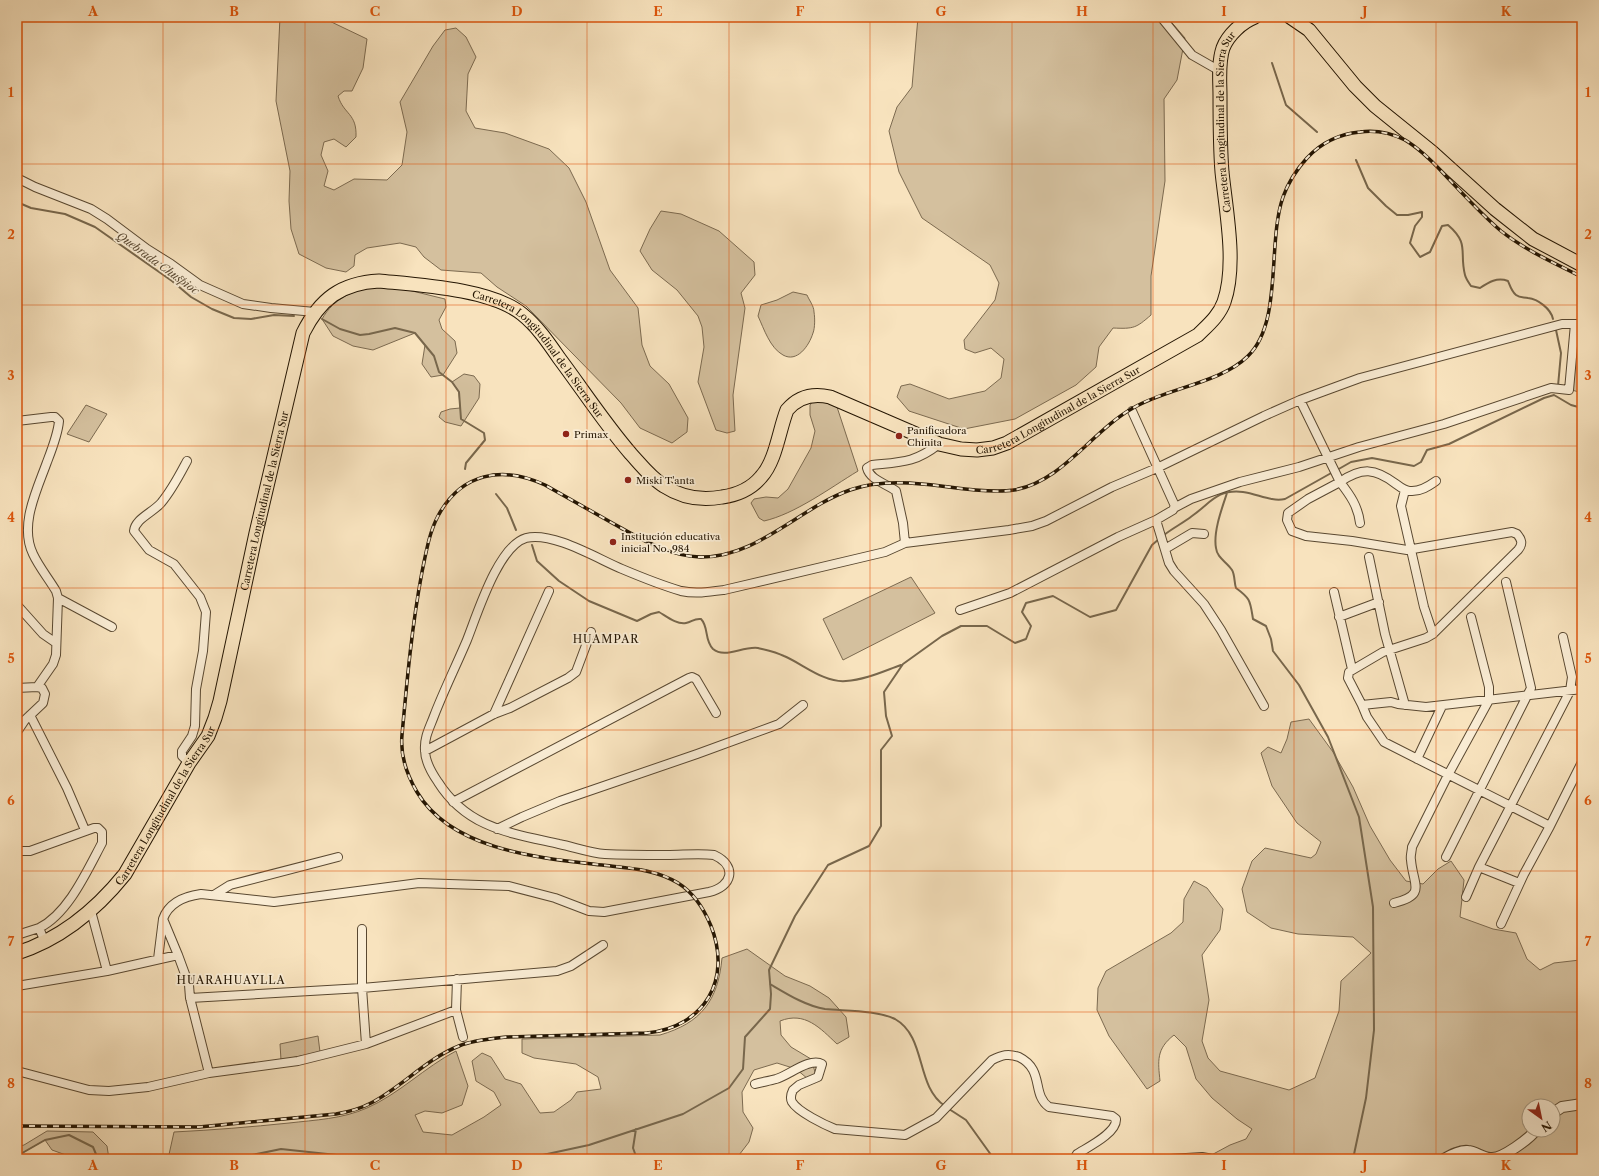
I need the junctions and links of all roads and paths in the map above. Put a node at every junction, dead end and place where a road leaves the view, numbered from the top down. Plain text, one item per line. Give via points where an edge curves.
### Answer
1 (1162, 17) edge
2 (1255, 17) edge
3 (1290, 17) edge
4 (1220, 71) junction
5 (17, 178) edge
6 (1582, 265) edge
7 (315, 312) junction
8 (1579, 324) edge
9 (1300, 400) junction
10 (1132, 411) dead end
11 (17, 421) edge
12 (939, 444) junction
13 (1327, 458) junction
14 (187, 460) dead end
15 (1157, 468) junction
16 (1436, 481) dead end
17 (1340, 482) junction
18 (1405, 490) junction
19 (1174, 508) junction
20 (1360, 523) dead end
21 (1157, 524) junction
22 (1204, 534) dead end
23 (905, 543) junction
24 (1164, 547) junction
25 (1410, 550) junction
26 (1369, 557) dead end
27 (1506, 582) dead end
28 (549, 590) dead end
29 (1334, 592) dead end
30 (58, 598) junction
31 (1379, 602) junction
32 (17, 605) edge
33 (960, 610) dead end
34 (1339, 617) junction
35 (1471, 617) dead end
36 (112, 627) dead end
37 (591, 632) dead end
38 (1433, 634) junction
39 (1563, 637) dead end
40 (56, 643) junction
41 (1390, 650) junction
42 (1352, 670) junction
43 (37, 687) junction
44 (17, 688) edge
45 (1582, 689) edge
46 (1570, 691) junction
47 (1527, 696) junction
48 (1489, 700) junction
49 (803, 705) dead end
50 (1362, 705) junction
51 (1405, 705) junction
52 (1264, 706) dead end
53 (1442, 706) junction
54 (716, 713) dead end
55 (494, 714) junction
56 (30, 715) junction
57 (18, 729) edge
58 (425, 751) junction
59 (1417, 759) junction
60 (1582, 762) edge
61 (189, 763) junction
62 (1448, 775) junction
63 (1479, 789) junction
64 (453, 802) junction
65 (1510, 805) junction
66 (1550, 826) junction
67 (496, 829) junction
68 (85, 830) junction
69 (17, 850) edge
70 (1446, 857) dead end
71 (338, 858) dead end
72 (1479, 868) junction
73 (1519, 883) junction
74 (214, 895) junction
75 (1466, 897) dead end
76 (1394, 903) dead end
77 (91, 911) junction
78 (163, 918) junction
79 (1501, 924) dead end
80 (39, 928) junction
81 (362, 929) dead end
82 (17, 936) edge
83 (45, 942) junction
84 (603, 945) dead end
85 (17, 953) edge
86 (178, 955) junction
87 (158, 959) junction
88 (107, 971) junction
89 (458, 979) junction
90 (17, 986) edge
91 (362, 988) junction
92 (190, 998) junction
93 (456, 1010) junction
94 (463, 1037) dead end
95 (366, 1044) junction
96 (17, 1071) edge
97 (209, 1073) junction
98 (755, 1084) dead end
99 (1582, 1104) edge
100 (1561, 1108) edge
101 (1527, 1138) edge
102 (1074, 1159) edge
103 (1121, 1159) edge
104 (1154, 1159) edge
105 (1170, 1159) edge
106 (1213, 1159) edge
107 (1444, 1159) edge

1 - 4 street via 1192,55
2 - 4 highway, Carretera Longitudinal de la Sierra Sur via 1239,27 1227,42 1222,52
3 - 6 highway via 1309,30 1375,106 1432,152 1495,209 1533,239
4 - 12 highway, Carretera Longitudinal de la Sierra Sur via 1222,169 1230,259 1228,289 1215,319 1198,335 1007,443 977,450
5 - 7 street via 91,209 200,285 243,304
7 - 12 highway, Carretera Longitudinal de la Sierra Sur via 331,297 346,288 379,281 474,293 512,307 534,325 617,438 640,465 662,485 696,498 732,496 761,478 768,467 787,410 799,399 809,396 830,397
7 - 61 highway, Carretera Longitudinal de la Sierra Sur via 303,333 215,718 208,736
8 - 9 street via 1562,324 1360,378
8 - 13 street via 1569,390 1551,388 1444,424
9 - 13 street
9 - 15 street
10 - 15 street
11 - 30 street via 51,416 58,421 50,453 31,506 28,528 33,553
12 - 23 street via 914,460 872,465 867,468 882,484 896,490
13 - 17 street
13 - 19 street via 1240,482 1191,499
14 - 61 street via 172,489 159,505 134,526 134,531 150,550 174,564 200,597 206,612 203,651 196,689 195,726 182,752 182,756
15 - 19 street
15 - 23 street via 1032,526
16 - 18 street via 1422,489 1409,492
17 - 18 street via 1359,472 1373,472 1384,475
17 - 20 street via 1354,501
17 - 25 street via 1288,513 1287,520 1292,531 1306,536 1352,540
18 - 25 street via 1400,506
19 - 21 street
21 - 24 street
21 - 33 street via 1118,537 1010,593
22 - 24 street via 1192,533
23 - 58 street via 884,552 703,593 682,591 622,569 558,541 538,537 526,538 510,548 494,574 431,723 425,739
24 - 52 street via 1174,571 1204,604
25 - 38 street
25 - 38 street via 1512,532 1522,541 1518,550
26 - 31 street
27 - 47 street via 1530,679 1531,688
28 - 55 street
29 - 34 street
30 - 36 street
30 - 40 street
31 - 34 street
31 - 41 street
32 - 40 street via 43,634
34 - 42 street
35 - 48 street via 1489,688
37 - 55 street via 576,672
38 - 41 street
39 - 46 street via 1572,677
40 - 43 street via 53,664
41 - 42 street
41 - 51 street
42 - 50 street via 1348,678
43 - 44 street
43 - 56 street via 42,688 45,694 43,703
45 - 46 street
46 - 47 street
46 - 65 street
47 - 48 street
47 - 63 street
48 - 53 street
48 - 62 street
49 - 67 street via 779,724 560,801
50 - 51 street via 1391,702
50 - 59 street via 1384,742
51 - 53 street
53 - 59 street
54 - 64 street via 696,679 689,678
55 - 58 street
56 - 57 street
56 - 68 street
58 - 64 street via 428,765
59 - 62 street
60 - 66 street
61 - 77 highway, Carretera Longitudinal de la Sierra Sur via 124,874
62 - 63 street
62 - 76 street via 1412,847 1410,859 1416,889 1405,900
63 - 65 street
63 - 70 street
64 - 67 street via 471,816
65 - 66 street
65 - 72 street
66 - 73 street
67 - 74 street via 602,854 714,855 724,861 729,874 725,885 716,891 604,912 589,911 555,898 509,886 444,883 419,883 274,902
68 - 69 street via 30,851
68 - 80 street via 100,830 103,836 102,843 66,904
71 - 74 street via 230,886
72 - 73 street
72 - 75 street
73 - 79 street
74 - 78 street via 201,894 181,899 166,911
77 - 83 highway, Carretera Longitudinal de la Sierra Sur
77 - 88 street
78 - 86 street
78 - 87 street
80 - 82 street
80 - 83 street
81 - 91 street
83 - 85 highway, Carretera Longitudinal de la Sierra Sur
84 - 89 street via 571,966 557,971
86 - 87 street
86 - 92 street via 185,972
87 - 88 street
88 - 90 street
89 - 91 street
89 - 93 street
91 - 92 street
91 - 95 street
92 - 97 street
93 - 94 street
93 - 95 street
95 - 97 street via 298,1061
96 - 97 street via 99,1091 148,1087
98 - 102 street via 778,1079 789,1072 819,1062 822,1066 818,1077 792,1090 791,1099 799,1109 835,1129 905,1135 936,1118 992,1060 1008,1054 1023,1059 1033,1070 1040,1096 1049,1107 1112,1116 1116,1119 1110,1132 1077,1154
99 - 100 street
101 - 107 street via 1521,1144 1492,1158 1467,1150
103 - 104 street
105 - 106 street

